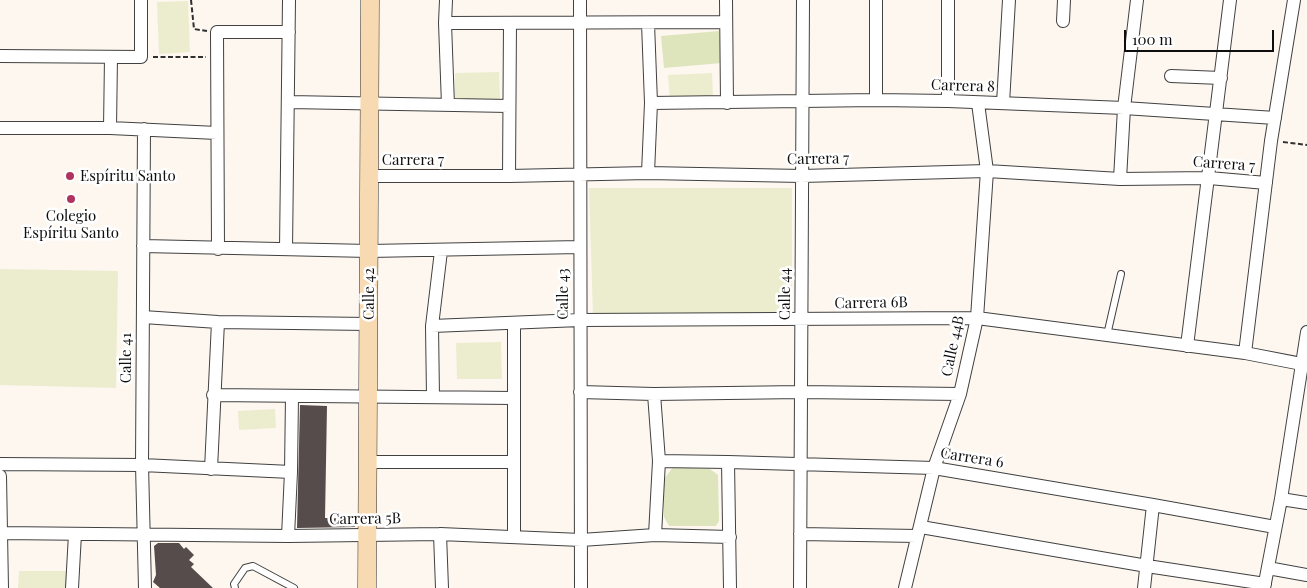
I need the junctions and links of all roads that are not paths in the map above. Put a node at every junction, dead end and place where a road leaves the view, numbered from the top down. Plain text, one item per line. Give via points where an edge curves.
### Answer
1 (141, 0) edge
2 (289, 0) edge
3 (370, 0) edge
4 (446, 0) edge
5 (580, 0) edge
6 (726, 0) edge
7 (803, 0) edge
8 (876, 0) edge
9 (948, 0) edge
10 (1009, 0) edge
11 (1064, 0) edge
12 (1138, 0) edge
13 (1230, 0) edge
14 (1294, 0) edge
15 (1063, 21) dead end
16 (726, 22) junction
17 (445, 23) junction
18 (510, 23) junction
19 (579, 23) junction
20 (648, 23) junction
21 (289, 32) junction
22 (0, 56) edge
23 (110, 57) junction
24 (1171, 76) dead end
25 (1221, 78) junction
26 (876, 100) junction
27 (802, 101) junction
28 (948, 101) junction
29 (289, 102) junction
30 (370, 103) junction
31 (650, 103) junction
32 (727, 103) junction
33 (978, 103) junction
34 (1003, 103) junction
35 (448, 105) junction
36 (508, 106) junction
37 (1124, 108) junction
38 (1217, 114) junction
39 (1275, 118) junction
40 (0, 128) edge
41 (110, 128) junction
42 (144, 129) junction
43 (217, 133) junction
44 (986, 170) junction
45 (648, 173) junction
46 (579, 175) junction
47 (369, 176) junction
48 (509, 176) junction
49 (802, 176) junction
50 (1120, 178) junction
51 (1209, 178) junction
52 (1266, 183) junction
53 (143, 246) junction
54 (580, 247) junction
55 (218, 249) junction
56 (286, 249) junction
57 (441, 250) junction
58 (369, 251) junction
59 (1121, 274) dead end
60 (142, 317) junction
61 (976, 318) junction
62 (580, 320) junction
63 (801, 320) junction
64 (218, 322) junction
65 (514, 323) junction
66 (368, 324) junction
67 (432, 326) junction
68 (1307, 332) edge
69 (1108, 336) junction
70 (1187, 346) junction
71 (1245, 353) junction
72 (1304, 365) edge
73 (580, 392) junction
74 (801, 392) junction
75 (654, 394) junction
76 (960, 394) junction
77 (214, 395) junction
78 (292, 396) junction
79 (433, 396) junction
80 (368, 398) junction
81 (514, 398) junction
82 (659, 461) junction
83 (368, 462) junction
84 (514, 462) junction
85 (728, 462) junction
86 (0, 464) edge
87 (142, 465) junction
88 (800, 465) junction
89 (934, 468) junction
90 (211, 469) junction
91 (291, 472) junction
92 (0, 476) edge
93 (1281, 499) junction
94 (1307, 503) edge
95 (1153, 504) junction
96 (1275, 527) junction
97 (919, 532) junction
98 (1, 533) edge
99 (75, 534) junction
100 (440, 534) junction
101 (800, 534) junction
102 (145, 535) junction
103 (367, 535) junction
104 (655, 535) junction
105 (288, 536) junction
106 (514, 537) junction
107 (730, 537) junction
108 (581, 540) junction
109 (1147, 566) junction
110 (1268, 568) junction
111 (1307, 575) edge
112 (1265, 586) edge
113 (2, 588) edge
114 (72, 588) edge
115 (145, 588) edge
116 (235, 588) edge
117 (294, 588) edge
118 (367, 588) edge
119 (442, 588) edge
120 (581, 588) edge
121 (730, 588) edge
122 (800, 588) edge
123 (906, 588) edge
124 (1144, 588) edge

1 - 23 street via 141,57
2 - 21 street
3 - 30 street, Calle 42
4 - 17 street
5 - 19 street, Calle 43
6 - 16 street
7 - 27 street, Calle 44
8 - 26 street
9 - 28 street
10 - 34 street
11 - 15 street
12 - 37 street
13 - 25 street
14 - 39 street
16 - 20 street
16 - 32 street
17 - 18 street
17 - 35 street
18 - 19 street
18 - 36 street
19 - 20 street
19 - 46 street, Calle 43
20 - 31 street
21 - 29 street
21 - 43 street via 216,32
22 - 23 street
23 - 41 street
24 - 25 street
25 - 38 street
26 - 27 street, Carrera 8
26 - 28 street, Carrera 8
27 - 32 street, Carrera 8
27 - 49 street, Calle 44
28 - 33 street, Carrera 8
29 - 30 street
29 - 56 street
30 - 35 street
30 - 47 street, Calle 42
31 - 32 street, Carrera 8
31 - 45 street
33 - 34 street, Carrera 8
33 - 44 street, Calle 44B
34 - 37 street, Carrera 8
35 - 36 street
36 - 48 street
37 - 38 street, Carrera 8
37 - 50 street
38 - 39 street, Carrera 8
38 - 51 street
39 - 52 street
40 - 41 street
41 - 42 street
42 - 43 street
42 - 53 street, Calle 41
43 - 55 street
44 - 49 street, Carrera 7
44 - 50 street, Carrera 7
44 - 61 street, Calle 44B
45 - 46 street, Carrera 7
45 - 49 street, Carrera 7
46 - 48 street, Carrera 7
46 - 54 street, Calle 43
47 - 48 street, Carrera 7
47 - 58 street, Calle 42
49 - 63 street, Calle 44
50 - 51 street, Carrera 7
51 - 52 street, Carrera 7
51 - 70 street
52 - 71 street
53 - 55 street
53 - 60 street, Calle 41
54 - 57 street
54 - 62 street, Calle 43
55 - 56 street
56 - 58 street
57 - 58 street
57 - 67 street
58 - 66 street, Calle 42
59 - 69 lane
60 - 64 street
60 - 87 street, Calle 41
61 - 63 street, Carrera 6B
61 - 69 street, Carrera 6B
61 - 76 street, Calle 44B
62 - 63 street, Carrera 6B
62 - 65 street, Carrera 6B
62 - 73 street, Calle 43
63 - 74 street, Calle 44
64 - 66 street
64 - 77 street
65 - 67 street, Carrera 6B
65 - 81 street
66 - 80 street, Calle 42
67 - 79 street
68 - 72 street
69 - 70 street, Carrera 6B
70 - 71 street, Carrera 6B
71 - 72 street, Carrera 6B
72 - 93 street
73 - 75 street
73 - 108 street, Calle 43
74 - 75 street
74 - 76 street
74 - 88 street, Calle 44
75 - 82 street
76 - 89 street, Calle 44B
77 - 78 street
77 - 90 street
78 - 80 street
78 - 91 street
79 - 80 street
79 - 81 street
80 - 83 street, Calle 42
81 - 84 street
82 - 85 street, Carrera 6
82 - 104 street
83 - 84 street
83 - 103 street, Calle 42
84 - 106 street
85 - 88 street, Carrera 6
85 - 107 street
86 - 87 street
87 - 90 street
87 - 102 street, Calle 41
88 - 89 street, Carrera 6
88 - 101 street, Calle 44
89 - 95 street, Carrera 6
89 - 97 street, Calle 44B
90 - 91 street
91 - 105 street
92 - 98 street
93 - 94 street
93 - 96 street
95 - 96 street, Carrera 6
95 - 109 street
96 - 110 street
97 - 101 street
97 - 109 street
97 - 123 street, Calle 44B
98 - 99 street, Carrera 5B
98 - 113 street
99 - 102 street, Carrera 5B
99 - 114 street
100 - 103 street, Carrera 5B
100 - 106 street, Carrera 5B
100 - 119 street
101 - 122 street, Calle 44
102 - 105 street, Carrera 5B
102 - 115 street, Calle 41
103 - 105 street, Carrera 5B
103 - 118 street, Calle 42
104 - 107 street, Carrera 5B
104 - 108 street, Carrera 5B
106 - 108 street, Carrera 5B
107 - 121 street
108 - 120 street, Calle 43
109 - 112 street
109 - 124 street
110 - 111 street
110 - 112 street
116 - 117 lane via 234,584 244,568 253,566

